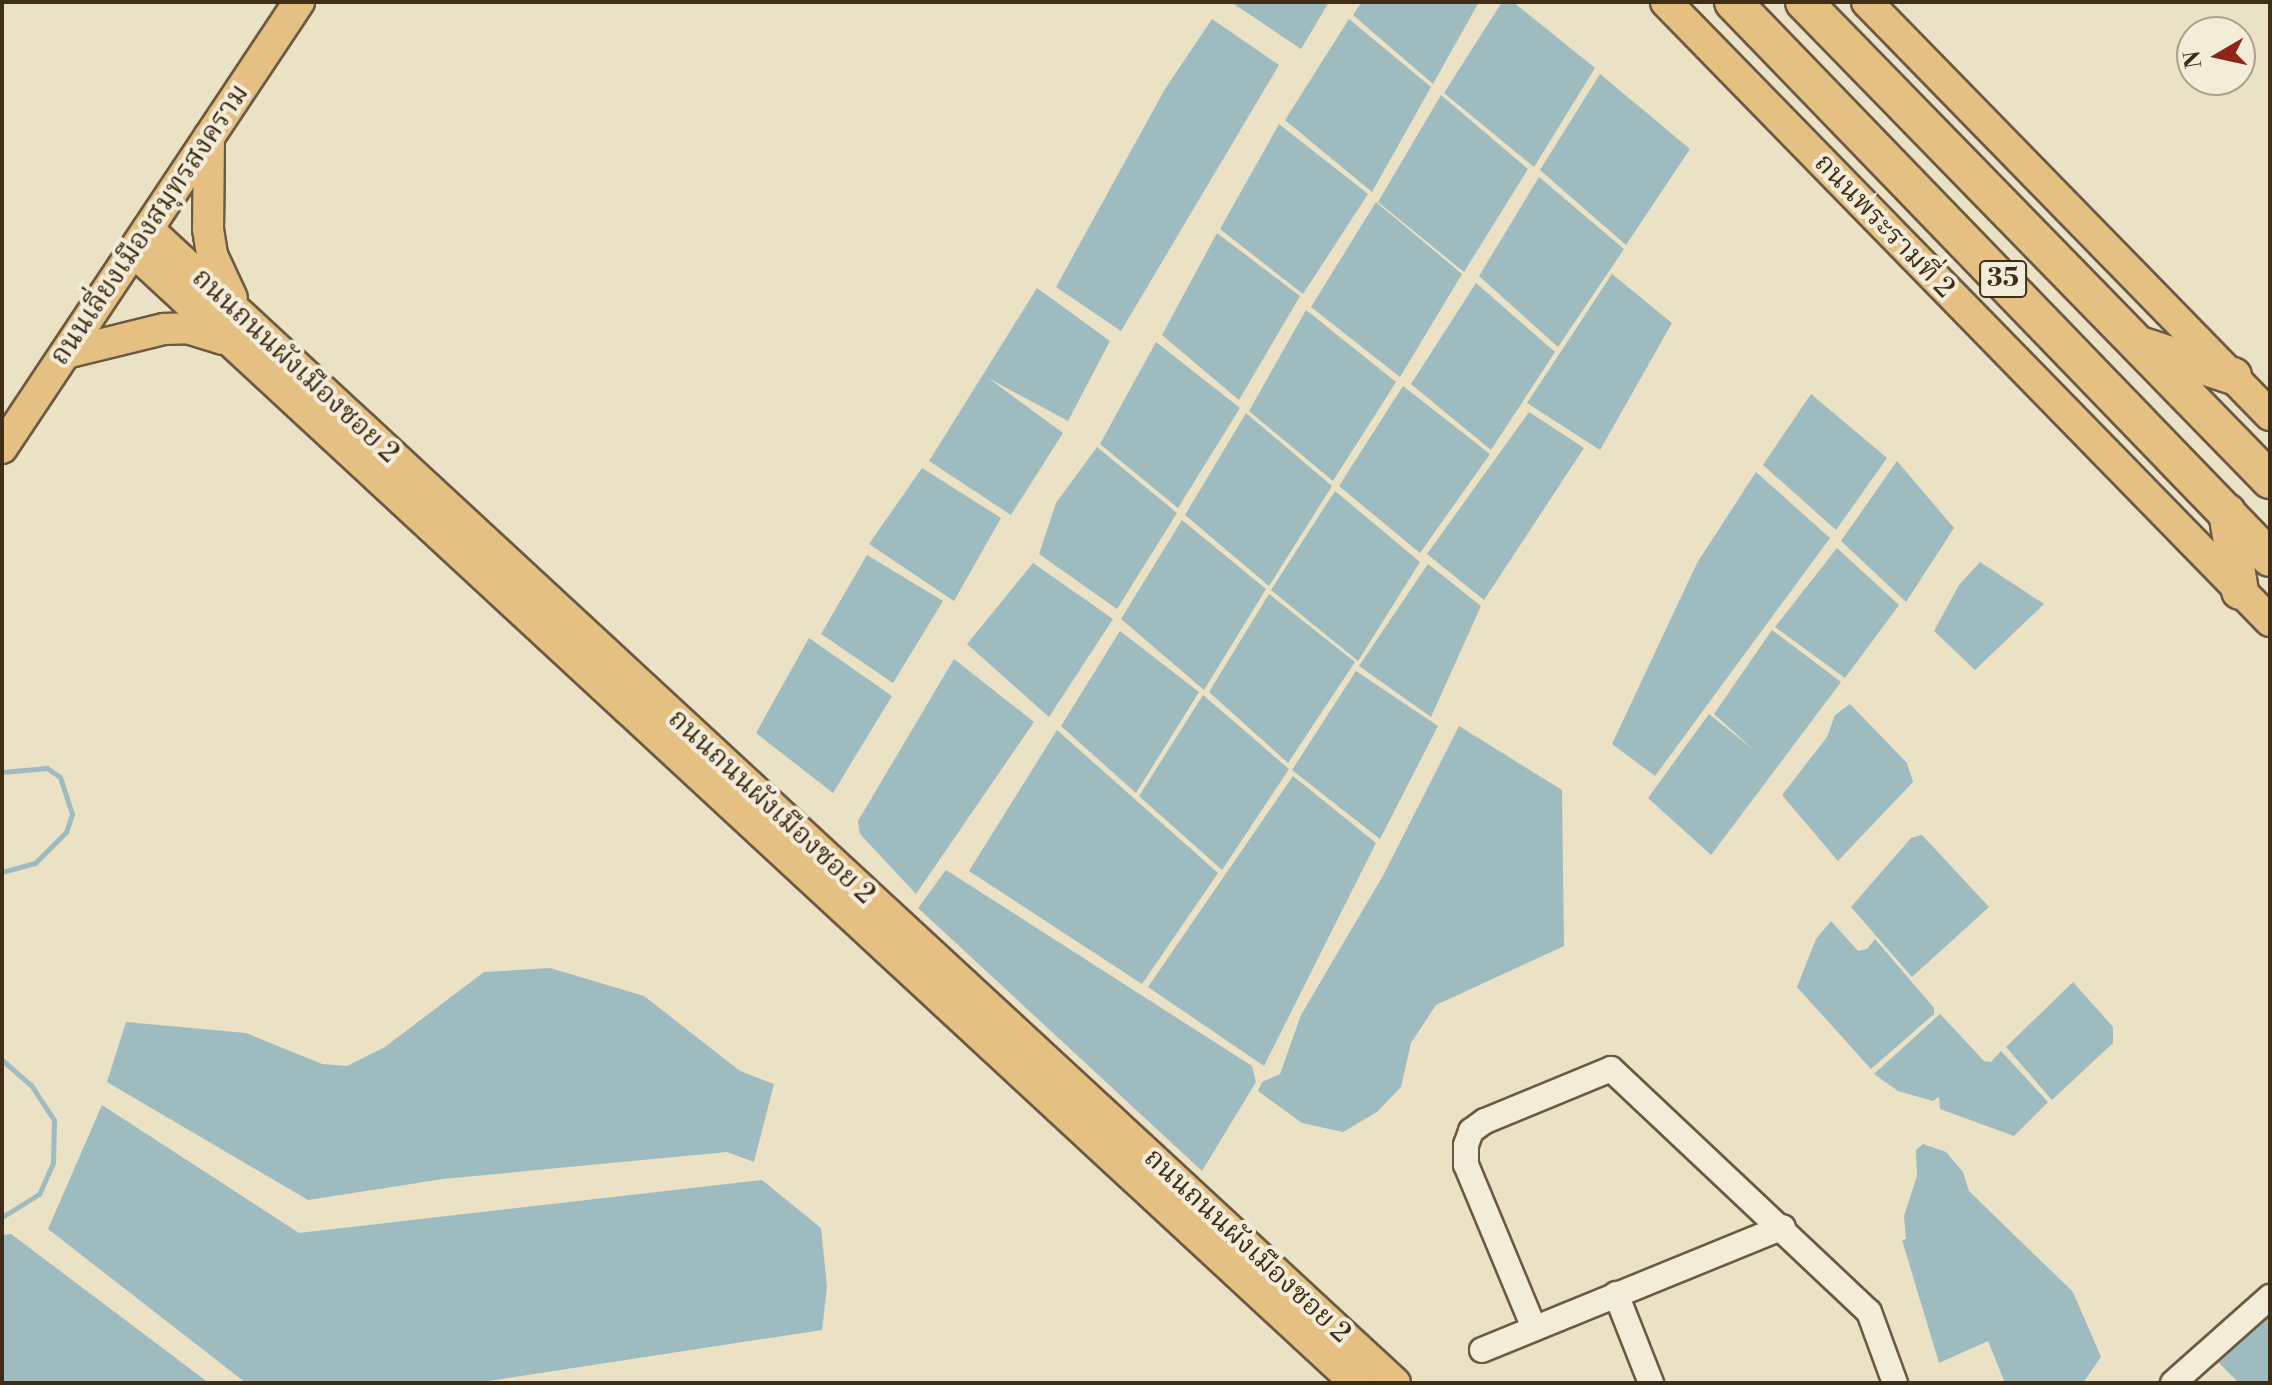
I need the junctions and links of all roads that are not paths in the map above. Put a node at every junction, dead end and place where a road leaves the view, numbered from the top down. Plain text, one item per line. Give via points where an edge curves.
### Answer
1 (299, 2) edge
2 (1666, 2) edge
3 (1733, 2) edge
4 (1804, 2) edge
5 (1867, 2) edge
6 (209, 137) junction
7 (140, 240) junction
8 (238, 330) junction
9 (2138, 344) junction
10 (66, 353) junction
11 (282, 371) junction
12 (2233, 376) junction
13 (2270, 415) edge
14 (2, 448) edge
15 (2270, 480) edge
16 (2227, 512) junction
17 (2270, 558) edge
18 (2240, 591) junction
19 (2270, 621) edge
20 (1783, 1227) junction
21 (1616, 1294) junction
22 (2270, 1297) edge
23 (1534, 1328) junction
24 (1482, 1350) dead end
25 (1356, 1383) edge
26 (1395, 1383) edge
27 (1651, 1383) edge
28 (1895, 1383) edge
29 (2173, 1383) edge

1 - 6 main road, ถนนเลี่ยงเมืองสมุทรสงคราม
2 - 18 main road, ถนนพระรามที่ 2 / 35
3 - 16 highway, ถนนพระรามที่ 2 / 35
4 - 9 highway, 35
5 - 12 main road
6 - 7 main road, ถนนเลี่ยงเมืองสมุทรสงคราม
6 - 8 main road via 212,255
7 - 8 main road, ถนนถนนผังเมืองซอย 2
7 - 10 main road, ถนนเลี่ยงเมืองสมุทรสงคราม
8 - 10 main road via 164,329
8 - 11 main road, ถนนถนนผังเมืองซอย 2
9 - 12 highway
9 - 15 highway, 35
10 - 14 main road, ถนนเลี่ยงเมืองสมุทรสงคราม
11 - 25 main road, ถนนถนนผังเมืองซอย 2
11 - 26 main road, ถนนถนนผังเมืองซอย 2
12 - 13 main road
16 - 17 highway, ถนนพระรามที่ 2 / 35
16 - 18 highway
18 - 19 main road, ถนนพระรามที่ 2 / 35
20 - 21 street
20 - 23 street via 1611,1069 1485,1121 1471,1131 1466,1145 1466,1165
20 - 28 street via 1869,1312 1881,1331
21 - 23 street
21 - 27 street
22 - 29 street
23 - 24 street

